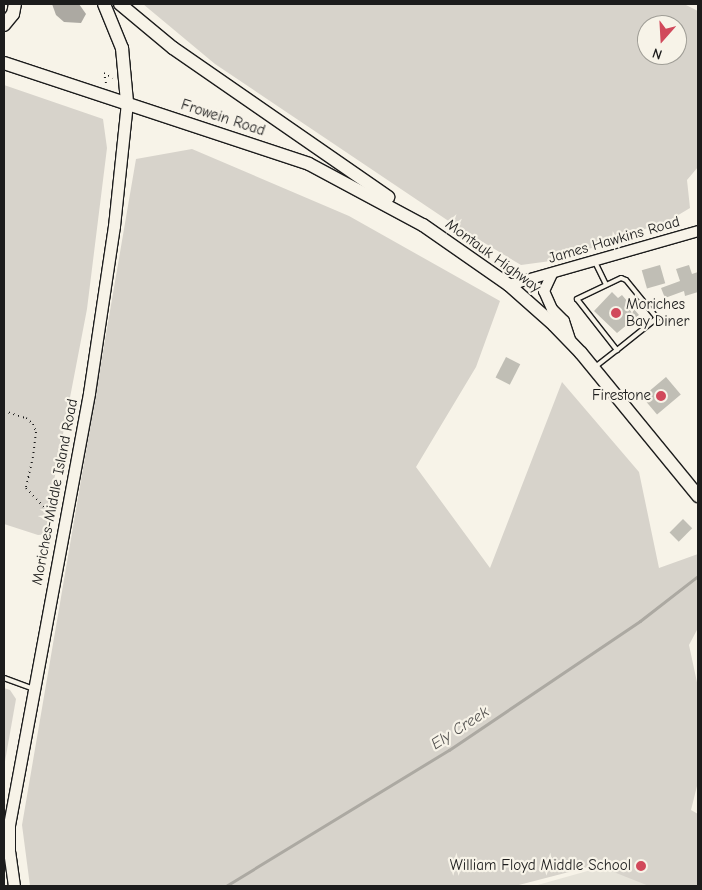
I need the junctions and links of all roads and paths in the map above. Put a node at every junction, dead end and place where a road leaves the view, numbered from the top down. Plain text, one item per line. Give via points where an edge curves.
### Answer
1 (15, 4) edge
2 (104, 4) edge
3 (120, 4) edge
4 (4, 25) edge
5 (4, 63) edge
6 (113, 78) dead end
7 (106, 83) dead end
8 (127, 102) junction
9 (423, 225) junction
10 (698, 231) edge
11 (594, 260) junction
12 (552, 274) junction
13 (606, 284) junction
14 (509, 285) junction
15 (570, 341) junction
16 (618, 350) junction
17 (593, 368) junction
18 (4, 411) edge
19 (698, 496) edge
20 (58, 522) dead end
21 (4, 678) edge
22 (34, 689) junction
23 (14, 886) edge

1 - 4 main road via 13,14
2 - 8 main road via 122,48
3 - 9 main road via 173,48 374,186
5 - 8 main road, Frowein Road
6 - 7 path via 104,73
8 - 9 main road, Frowein Road via 310,164
8 - 22 main road, Moriches-Middle Island Road via 104,302
9 - 14 main road, Montauk Highway
10 - 11 street, James Hawkins Road
11 - 12 street, James Hawkins Road
11 - 13 lane
12 - 14 street, James Hawkins Road
12 - 15 street via 544,290 552,309 564,321
13 - 16 lane via 578,299
13 - 16 lane via 617,279 626,280 658,318
14 - 15 main road, Montauk Highway
15 - 17 main road, Montauk Highway
16 - 17 lane
17 - 19 main road, Montauk Highway
18 - 20 path via 26,418 33,424 34,448 26,488
21 - 22 lane
22 - 23 main road, Moriches-Middle Island Road via 8,834

